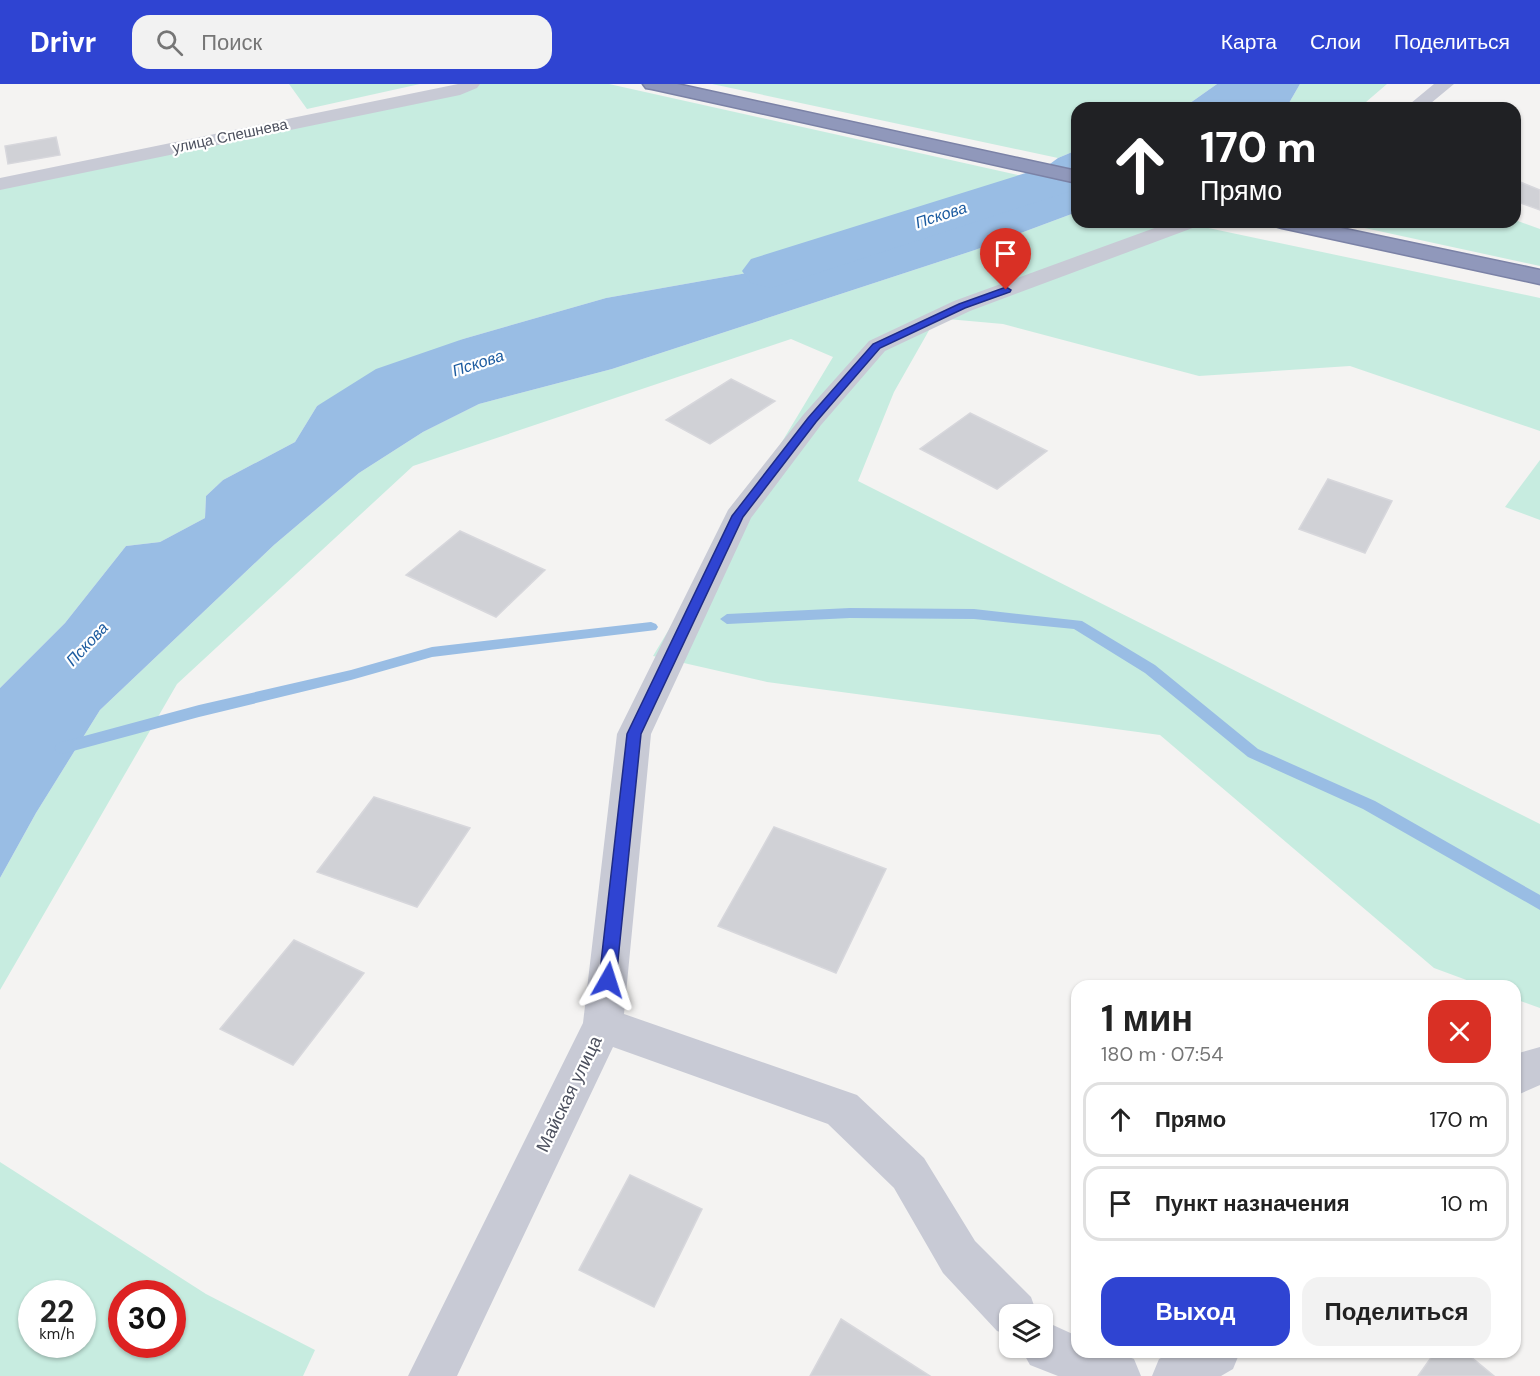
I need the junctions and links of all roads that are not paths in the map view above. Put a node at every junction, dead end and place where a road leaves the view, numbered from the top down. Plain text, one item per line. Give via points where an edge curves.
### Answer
1 (652, 84) edge
2 (1445, 84) edge
3 (465, 87) edge
4 (1422, 102) edge
5 (1071, 176) edge
6 (0, 184) edge
7 (1175, 228) edge
8 (1308, 228) edge
9 (1540, 276) edge
10 (603, 1025) junction
11 (1540, 1066) edge
12 (1521, 1073) edge
13 (1005, 1304) edge
14 (1053, 1350) edge
15 (1071, 1358) edge
16 (1072, 1358) edge
17 (1206, 1358) edge
18 (432, 1376) edge
19 (1117, 1376) edge
20 (1176, 1376) edge

1 - 5 highway
2 - 4 street
3 - 6 street, улица Спешнева
7 - 10 street, Майская улица via 962,306 877,346 812,420 738,516 634,734
8 - 9 highway
10 - 13 street via 842,1109 909,1173 960,1257
10 - 18 street, Майская улица
11 - 12 street
14 - 15 street
16 - 19 street
17 - 20 street

